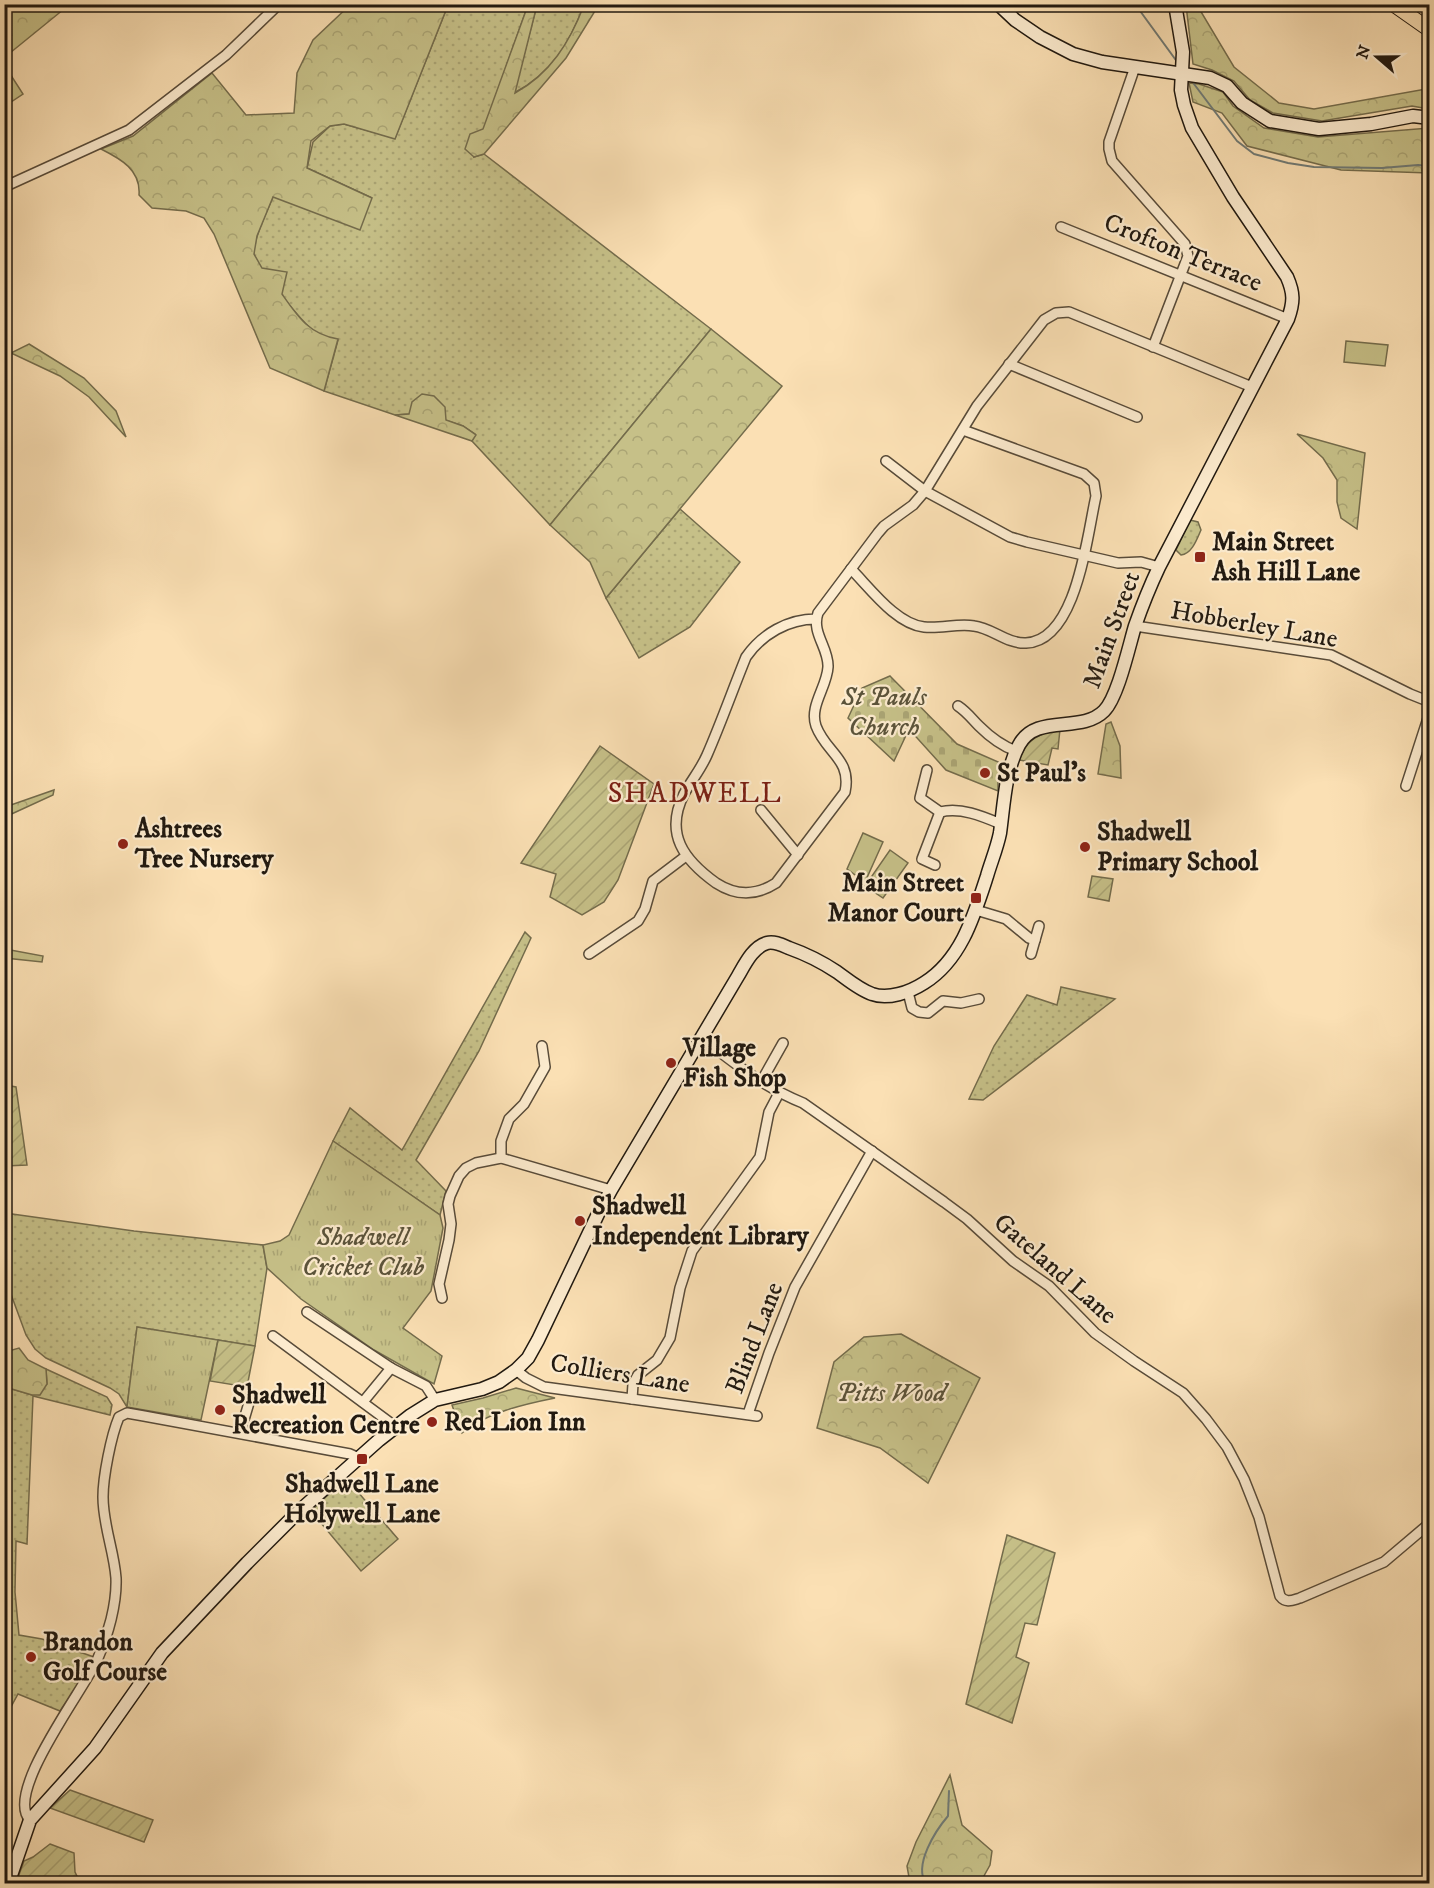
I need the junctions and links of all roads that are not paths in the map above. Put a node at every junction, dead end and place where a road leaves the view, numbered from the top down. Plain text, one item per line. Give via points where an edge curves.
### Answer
1 (279, 4) edge
2 (998, 4) edge
3 (1175, 4) edge
4 (1393, 4) edge
5 (1430, 30) edge
6 (1135, 67) junction
7 (1183, 74) junction
8 (1430, 118) edge
9 (4, 187) edge
10 (1061, 227) dead end
11 (1181, 276) junction
12 (1288, 319) junction
13 (1153, 347) junction
14 (1009, 364) junction
15 (1252, 387) junction
16 (1137, 417) dead end
17 (963, 430) junction
18 (886, 462) dead end
19 (925, 491) junction
20 (1083, 555) junction
21 (1159, 567) junction
22 (851, 569) junction
23 (816, 619) junction
24 (1135, 626) junction
25 (1430, 702) edge
26 (958, 706) dead end
27 (1430, 712) edge
28 (1016, 751) junction
29 (927, 770) dead end
30 (1406, 786) dead end
31 (761, 810) dead end
32 (940, 812) junction
33 (1001, 824) junction
34 (798, 855) junction
35 (686, 856) junction
36 (935, 865) dead end
37 (976, 910) junction
38 (1039, 926) dead end
39 (1035, 940) junction
40 (589, 954) dead end
41 (1031, 954) dead end
42 (981, 988) dead end
43 (908, 992) junction
44 (702, 1038) junction
45 (783, 1043) dead end
46 (542, 1046) dead end
47 (761, 1082) junction
48 (779, 1093) junction
49 (872, 1151) junction
50 (501, 1158) junction
51 (611, 1190) junction
52 (442, 1298) dead end
53 (307, 1312) dead end
54 (273, 1336) dead end
55 (391, 1368) junction
56 (516, 1370) junction
57 (251, 1396) dead end
58 (632, 1399) junction
59 (435, 1400) junction
60 (363, 1402) junction
61 (753, 1415) joint
62 (396, 1427) junction
63 (240, 1433) junction
64 (359, 1458) junction
65 (1430, 1523) edge
66 (30, 1820) junction
67 (8, 1884) edge

1 - 9 street via 226,55 129,130
2 - 6 street via 1040,38 1073,54
3 - 7 street, Main Street
4 - 5 main road
6 - 7 street
6 - 11 street via 1109,142 1109,155 1185,244 1188,256
7 - 8 street via 1210,78 1227,86 1242,103 1270,121 1319,129
7 - 12 street, Main Street via 1181,90 1192,128 1293,291
10 - 11 street, Crofton Terrace
11 - 12 street, Crofton Terrace
11 - 13 street
12 - 15 street, Main Street
13 - 14 street via 1062,312 1044,320
13 - 15 street
14 - 16 street
14 - 17 street
15 - 21 street, Main Street
17 - 19 street
17 - 20 street via 1090,478 1095,496
18 - 19 street
19 - 20 street via 1010,537
19 - 22 street via 884,526
20 - 21 street via 1118,563 1141,561
20 - 22 street via 1075,590 1063,617 1044,638 1024,643 980,627 925,627 906,622
21 - 24 street, Main Street
22 - 23 street
23 - 34 street via 828,669 814,717 820,734 842,763 847,782 840,801
23 - 35 street via 768,633 746,657 708,754 678,808 676,825
24 - 25 street, Hobberley Lane via 1331,654
24 - 28 street, Main Street via 1115,690 1103,713 1086,720 1042,727 1021,741
26 - 28 street via 1005,747
27 - 30 street
28 - 33 street, Main Street
29 - 32 street via 920,798
31 - 34 street
32 - 33 street via 976,814
32 - 36 street via 922,859
33 - 37 street, Main Street
34 - 35 street via 776,883 753,893 728,890
35 - 40 street via 653,881 638,921
37 - 39 street via 1006,919
37 - 43 street, Main Street via 960,944 939,973
38 - 39 street
39 - 41 street
42 - 43 street via 980,1001 943,1001 928,1013 912,1008
43 - 44 street, Main Street via 873,995 812,957 766,943 749,957
44 - 47 street, Gateland Lane
44 - 51 street, Main Street
45 - 47 street
46 - 50 street via 545,1067 524,1104 509,1119 501,1141
47 - 48 street, Gateland Lane
48 - 49 street, Gateland Lane via 803,1103
48 - 58 street via 769,1112 760,1157 692,1251 670,1338 657,1359 638,1375
49 - 61 street, Blind Lane via 795,1287 769,1353
49 - 65 street, Gateland Lane via 1049,1286 1112,1347 1184,1393 1227,1447 1244,1479 1259,1517 1280,1596 1285,1600 1291,1601 1384,1562
50 - 51 street
50 - 52 street via 466,1167 450,1196 449,1240 439,1284
51 - 56 street, Main Street via 538,1340
53 - 55 street
54 - 60 street
55 - 59 street via 426,1386
55 - 60 street
56 - 58 street, Colliers Lane via 543,1387
56 - 59 street, Main Street via 482,1389
57 - 63 street
58 - 61 street, Colliers Lane
59 - 62 street, Main Street
60 - 62 street
62 - 64 street, Main Street
63 - 64 street
63 - 66 street via 127,1413 119,1417 103,1498 116,1579 110,1620 93,1669 38,1759 25,1811
64 - 66 street, Main Street via 297,1513 162,1653 95,1748
66 - 67 street

